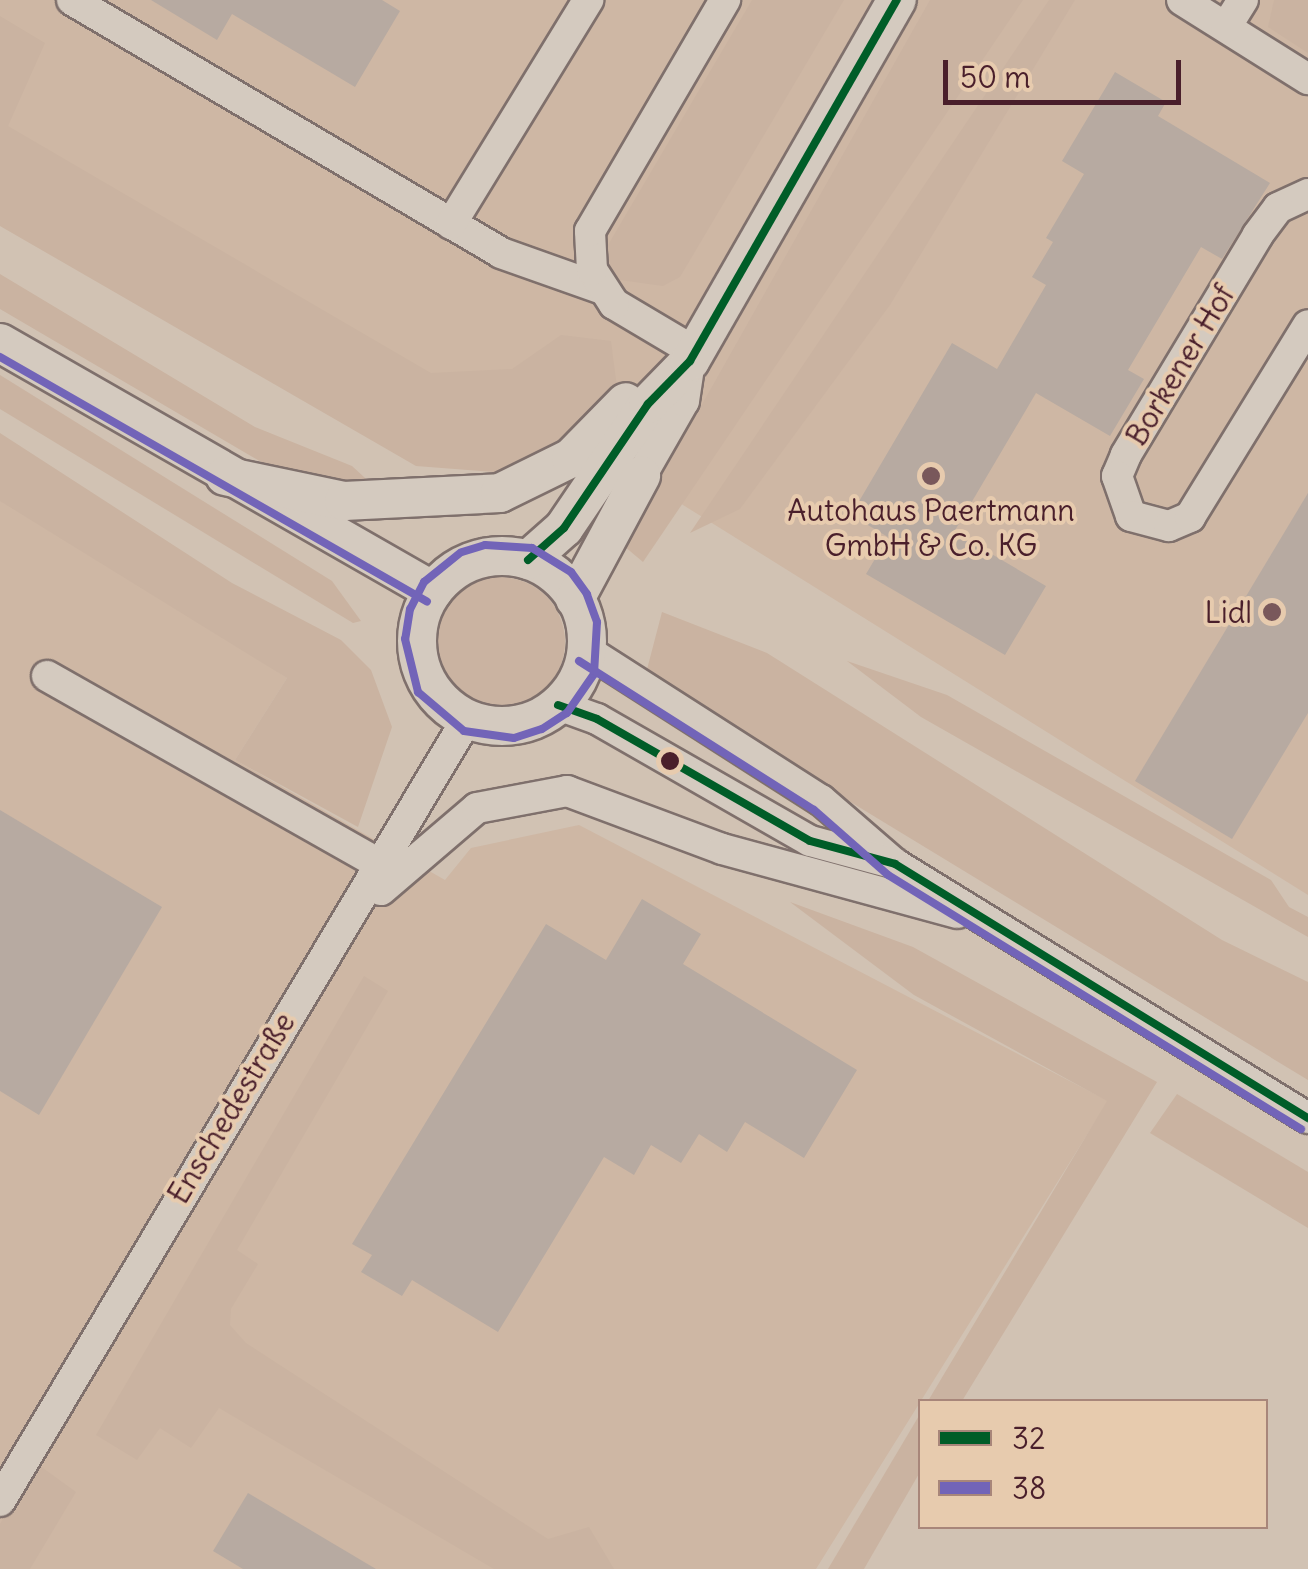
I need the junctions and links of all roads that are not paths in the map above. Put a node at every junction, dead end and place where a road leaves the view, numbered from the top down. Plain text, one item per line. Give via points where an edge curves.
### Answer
1 (72, 0) edge
2 (588, 0) edge
3 (725, 0) edge
4 (896, 0) edge
5 (1182, 0) edge
6 (1243, 0) edge
7 (1226, 27) junction
8 (1308, 79) edge
9 (1308, 194) edge
10 (451, 224) junction
11 (600, 288) junction
12 (1308, 325) edge
13 (0, 344) edge
14 (692, 357) junction
15 (225, 476) junction
16 (641, 476) joint
17 (528, 560) junction
18 (433, 591) junction
19 (576, 599) junction
20 (586, 650) junction
21 (47, 676) dead end
22 (558, 706) junction
23 (467, 718) junction
24 (895, 864) junction
25 (383, 866) junction
26 (979, 918) junction
27 (343, 927) junction
28 (1308, 1118) edge
29 (0, 1501) edge

1 - 10 street
2 - 10 street
3 - 11 street via 590,231
4 - 14 main road
5 - 7 street
6 - 7 street
7 - 8 street
9 - 12 street, Borkener Hof via 1278,208 1258,235 1126,455 1118,476 1131,516 1169,526 1190,517
10 - 11 street via 501,253
11 - 14 street via 641,326
13 - 15 main road
14 - 15 main road via 634,391 570,458 500,493 344,501
14 - 16 street via 684,401
14 - 17 main road via 648,404 564,528
15 - 18 main road
16 - 19 main road
17 - 18 main road via 476,560
17 - 19 main road
18 - 23 main road via 422,613 420,663 429,686
19 - 20 main road
20 - 22 main road
20 - 24 street via 821,800
21 - 25 street
22 - 23 main road via 514,725
22 - 24 street via 597,719 810,841
23 - 25 street, Enschedestraße
24 - 26 street
25 - 27 street, Enschedestraße
26 - 27 street via 722,849 568,792 526,793 454,820
26 - 28 street
27 - 29 street, Enschedestraße

